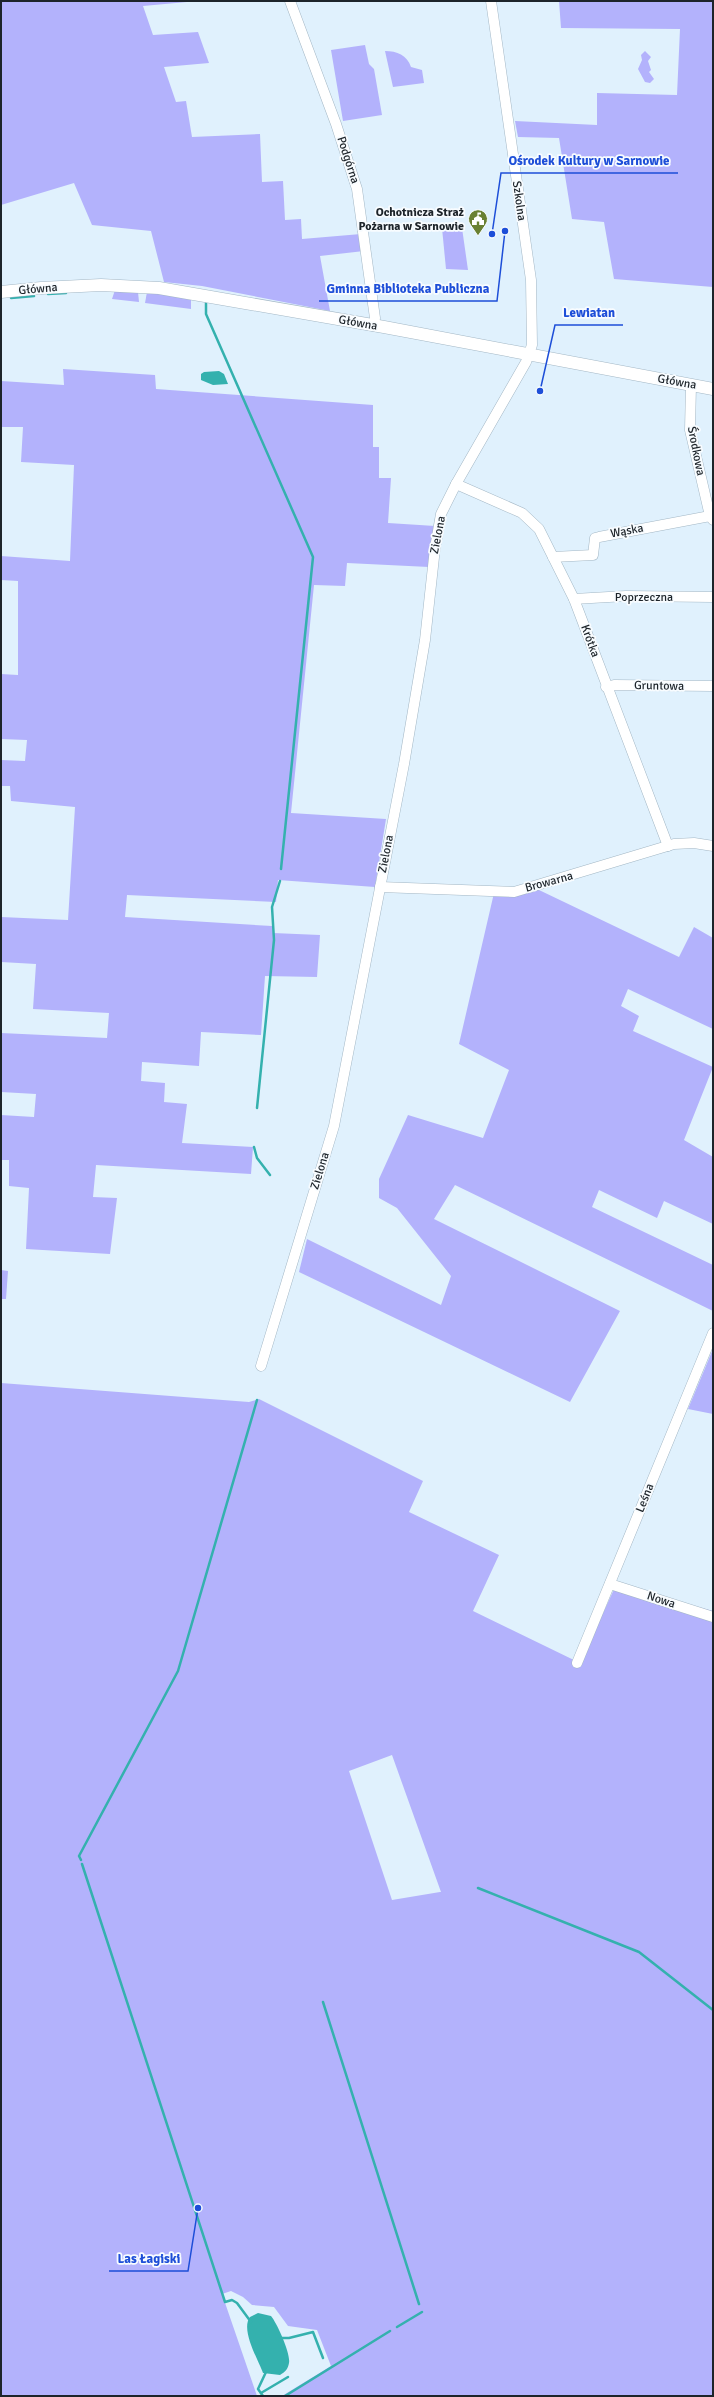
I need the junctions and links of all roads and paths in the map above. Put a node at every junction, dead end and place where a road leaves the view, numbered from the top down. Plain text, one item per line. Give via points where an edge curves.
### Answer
1 (290, 1) edge
2 (491, 1) edge
3 (1, 292) edge
4 (374, 326) junction
5 (529, 354) junction
6 (691, 385) junction
7 (713, 389) edge
8 (456, 484) junction
9 (712, 518) edge
10 (554, 557) junction
11 (713, 597) edge
12 (574, 599) junction
13 (713, 686) edge
14 (606, 687) junction
15 (668, 846) junction
16 (713, 846) edge
17 (380, 887) junction
18 (713, 1333) edge
19 (261, 1366) dead end
20 (610, 1584) junction
21 (713, 1616) edge
22 (577, 1663) dead end

1 - 4 street, Podgórna via 336,124 357,189
2 - 5 street, Szkolna via 531,280 532,336
3 - 4 street, Główna via 102,285 159,288
4 - 5 street, Główna
5 - 6 street, Główna
5 - 8 street, Zielona
6 - 7 street, Główna
6 - 9 street, Środkowa via 690,430
8 - 10 street, Krótka via 528,518 539,529
8 - 17 street, Zielona via 441,514 426,640
9 - 10 street, Wąska via 599,537 595,538 593,555
10 - 12 street, Krótka
11 - 12 street, Poprzeczna via 626,596
12 - 14 street, Krótka
13 - 14 street, Gruntowa
14 - 15 street, Krótka
15 - 16 street, Browarna via 685,843
15 - 17 street, Browarna via 514,892
17 - 19 street, Zielona via 334,1126
18 - 20 street, Leśna
20 - 21 street, Nowa
20 - 22 street, Leśna

